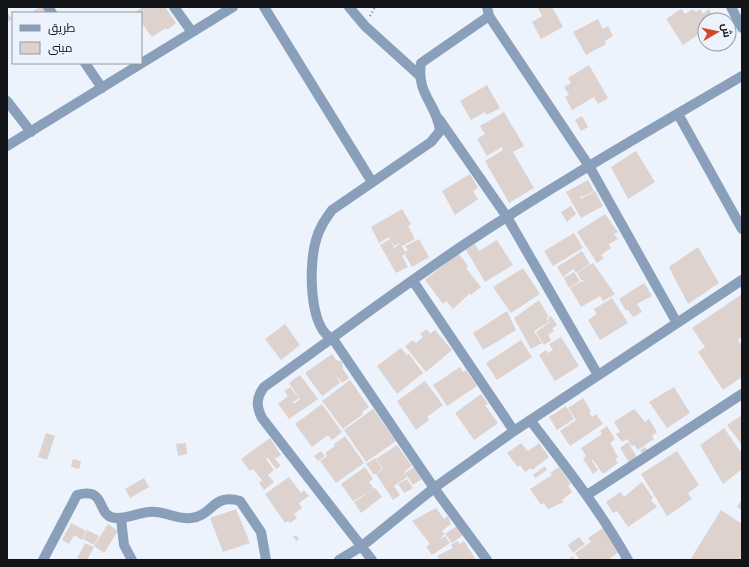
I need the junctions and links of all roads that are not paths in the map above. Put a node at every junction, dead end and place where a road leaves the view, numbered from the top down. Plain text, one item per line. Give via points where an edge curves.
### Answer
1 (174, 7) edge
2 (233, 7) edge
3 (264, 7) edge
4 (349, 7) edge
5 (730, 7) edge
6 (488, 11) edge
7 (742, 28) edge
8 (192, 32) junction
9 (142, 63) edge
10 (86, 64) edge
11 (141, 64) edge
12 (419, 75) junction
13 (742, 76) edge
14 (102, 88) junction
15 (7, 101) edge
16 (678, 114) junction
17 (438, 117) junction
18 (31, 132) junction
19 (7, 146) edge
20 (589, 166) junction
21 (372, 182) junction
22 (507, 217) junction
23 (742, 229) edge
24 (742, 280) edge
25 (413, 281) junction
26 (677, 323) junction
27 (333, 339) junction
28 (598, 375) junction
29 (742, 394) edge
30 (530, 420) junction
31 (514, 432) junction
32 (434, 488) junction
33 (587, 495) junction
34 (121, 519) junction
35 (362, 546) junction
36 (43, 560) edge
37 (132, 560) edge
38 (266, 560) edge
39 (339, 560) edge
40 (372, 560) edge
41 (487, 560) edge
42 (628, 560) edge

1 - 8 street
2 - 8 street
3 - 21 street
4 - 12 street via 365,26
5 - 7 street
6 - 12 street via 421,63
6 - 20 street
8 - 9 street
10 - 14 street
11 - 14 street
12 - 17 street via 425,98
13 - 16 street
14 - 18 street
15 - 18 street
16 - 20 street
16 - 23 street
17 - 21 street via 440,131 431,142
17 - 22 street
18 - 19 street
20 - 22 street
20 - 26 street
21 - 27 street via 332,210 322,223 315,241 312,287 317,319 326,336
22 - 25 street via 430,267
22 - 28 street
24 - 26 street
25 - 27 street
25 - 31 street
26 - 28 street
27 - 32 street
27 - 35 street via 264,387 259,394 258,410
28 - 30 street
29 - 33 street
30 - 31 street
30 - 33 street
31 - 32 street
32 - 35 street
32 - 41 street
33 - 42 street
34 - 36 street via 106,515 97,496 92,493 77,495
34 - 37 street via 124,546
34 - 38 street via 150,511 191,518 203,514 216,502 230,498 240,501 261,532
35 - 39 street
35 - 40 street

